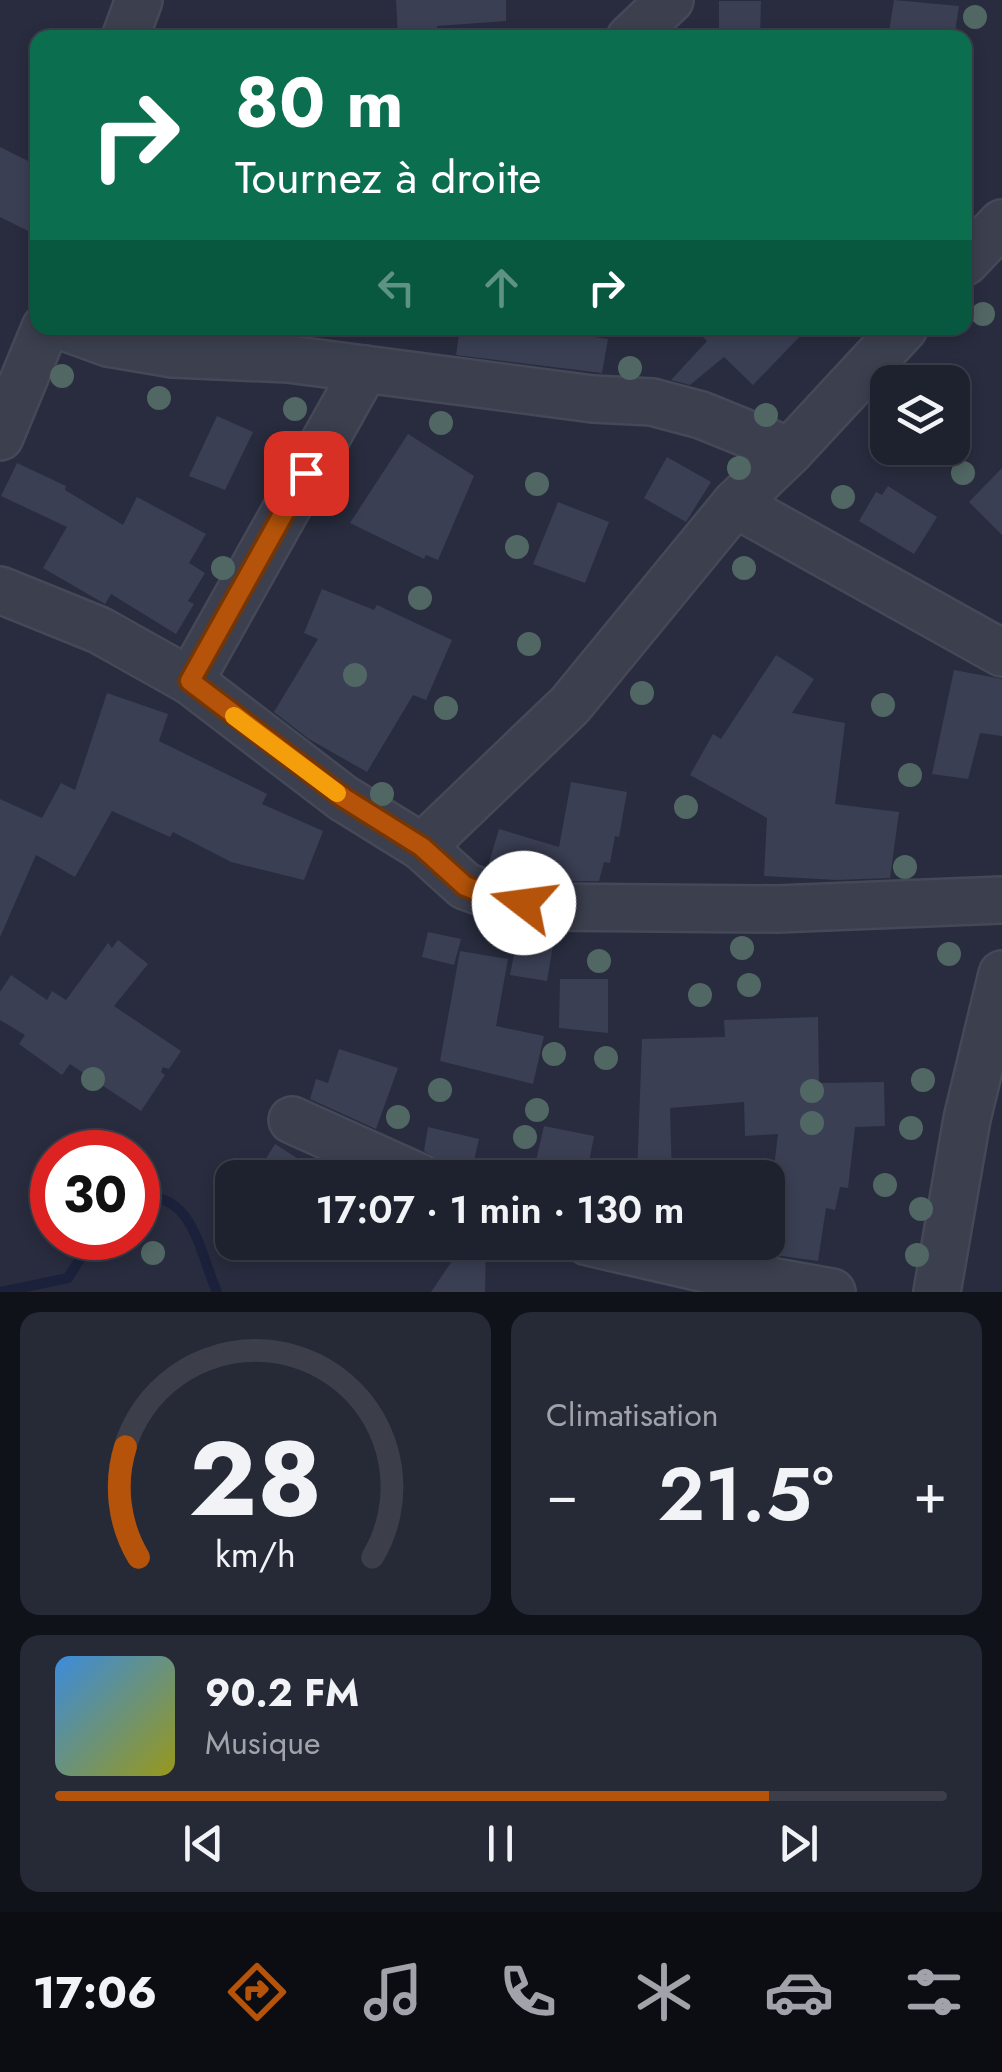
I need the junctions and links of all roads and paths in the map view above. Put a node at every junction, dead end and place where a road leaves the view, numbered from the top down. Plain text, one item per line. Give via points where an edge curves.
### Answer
1 (139, 0) edge
2 (670, 0) edge
3 (128, 30) edge
4 (638, 30) edge
5 (1002, 223) edge
6 (972, 255) edge
7 (42, 335) edge
8 (86, 335) edge
9 (898, 335) edge
10 (365, 369) junction
11 (0, 437) edge
12 (790, 451) junction
13 (734, 504) junction
14 (0, 590) edge
15 (1002, 653) edge
16 (190, 681) junction
17 (422, 847) junction
18 (1002, 900) edge
19 (1002, 974) edge
20 (292, 1120) dead end
21 (382, 1160) edge
22 (667, 1260) edge
23 (832, 1292) edge
24 (937, 1292) edge

1 - 3 street
2 - 4 street
5 - 6 street
7 - 11 street
8 - 10 street via 173,354
9 - 12 street
10 - 12 street via 652,402
10 - 16 street
12 - 13 street
13 - 15 street
13 - 17 street via 570,705
14 - 16 street via 98,630
16 - 17 street via 344,798
17 - 18 street via 465,886 546,907 777,909
19 - 24 street via 967,1119
20 - 21 street
22 - 23 street

